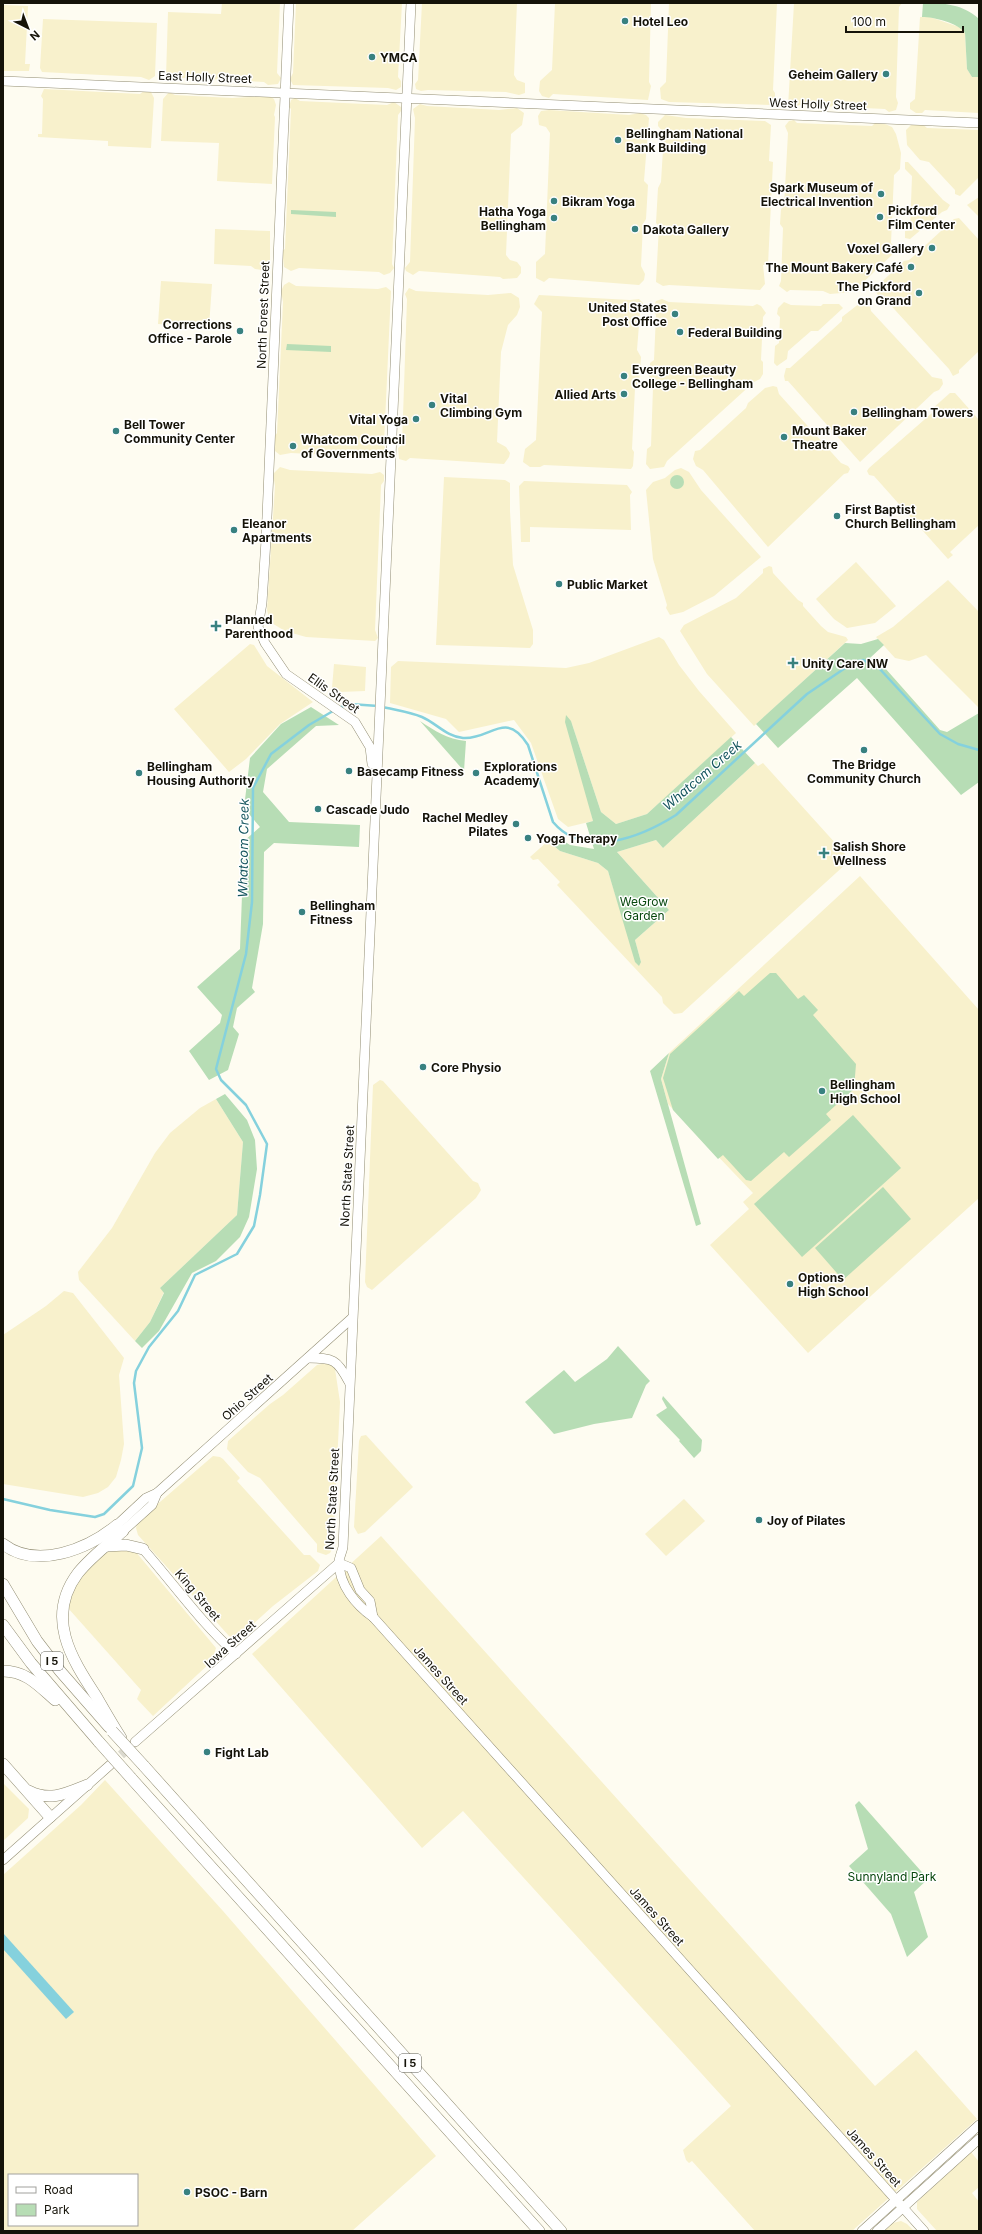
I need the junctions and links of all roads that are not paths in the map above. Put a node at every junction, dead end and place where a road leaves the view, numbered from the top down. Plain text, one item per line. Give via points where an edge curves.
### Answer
1 (289, 3) edge
2 (411, 3) edge
3 (3, 81) edge
4 (285, 93) junction
5 (406, 98) junction
6 (979, 123) edge
7 (258, 627) joint
8 (375, 790) junction
9 (352, 1318) junction
10 (308, 1358) junction
11 (350, 1383) junction
12 (120, 1528) junction
13 (3, 1544) edge
14 (105, 1546) junction
15 (143, 1549) joint
16 (339, 1563) junction
17 (3, 1584) edge
18 (3, 1625) edge
19 (236, 1654) junction
20 (3, 1671) edge
21 (113, 1729) junction
22 (91, 1733) junction
23 (135, 1742) tunnel mouth
24 (3, 1764) edge
25 (110, 1765) tunnel mouth
26 (87, 1785) junction
27 (25, 1788) junction
28 (50, 1817) junction
29 (3, 1860) edge
30 (979, 2125) edge
31 (979, 2139) edge
32 (896, 2200) junction
33 (903, 2207) junction
34 (539, 2231) edge
35 (561, 2231) edge
36 (862, 2231) edge
37 (877, 2231) edge
38 (924, 2231) edge

1 - 4 main road, North Forest Street
2 - 5 main road
3 - 4 main road, East Holly Street
4 - 5 main road, East Holly Street
4 - 7 main road, North Forest Street via 266,540
5 - 6 main road, West Holly Street
5 - 8 main road
7 - 8 main road, Ellis Street via 279,667 350,717 364,733 370,747
8 - 9 main road, North State Street
9 - 10 main road, Ohio Street
9 - 11 main road, North State Street
10 - 11 main road via 332,1360 338,1364
10 - 12 main road, Ohio Street via 157,1493 146,1498
11 - 16 main road, North State Street via 343,1547
12 - 13 highway via 78,1548 57,1554 28,1555
12 - 14 highway
14 - 15 highway via 126,1545
14 - 21 highway via 88,1562 72,1583 62,1615 63,1629 73,1660
15 - 19 main road, King Street via 175,1585 186,1602
16 - 19 main road, Iowa Street
16 - 32 main road, James Street via 350,1568 360,1590 370,1602 373,1617
17 - 21 highway, I 5 via 55,1665
18 - 22 highway, I 5 via 30,1663
19 - 23 main road, Iowa Street
20 - 22 highway via 24,1674 34,1681
21 - 35 highway, I 5, bridge via 227,1860
22 - 34 highway, I 5, bridge
24 - 27 highway
25 - 26 main road
26 - 27 highway via 60,1796 48,1797
26 - 28 main road
27 - 28 highway
28 - 29 main road
30 - 32 main road
31 - 33 main road
32 - 33 main road, James Street
32 - 36 main road
33 - 37 main road
33 - 38 main road, James Street

